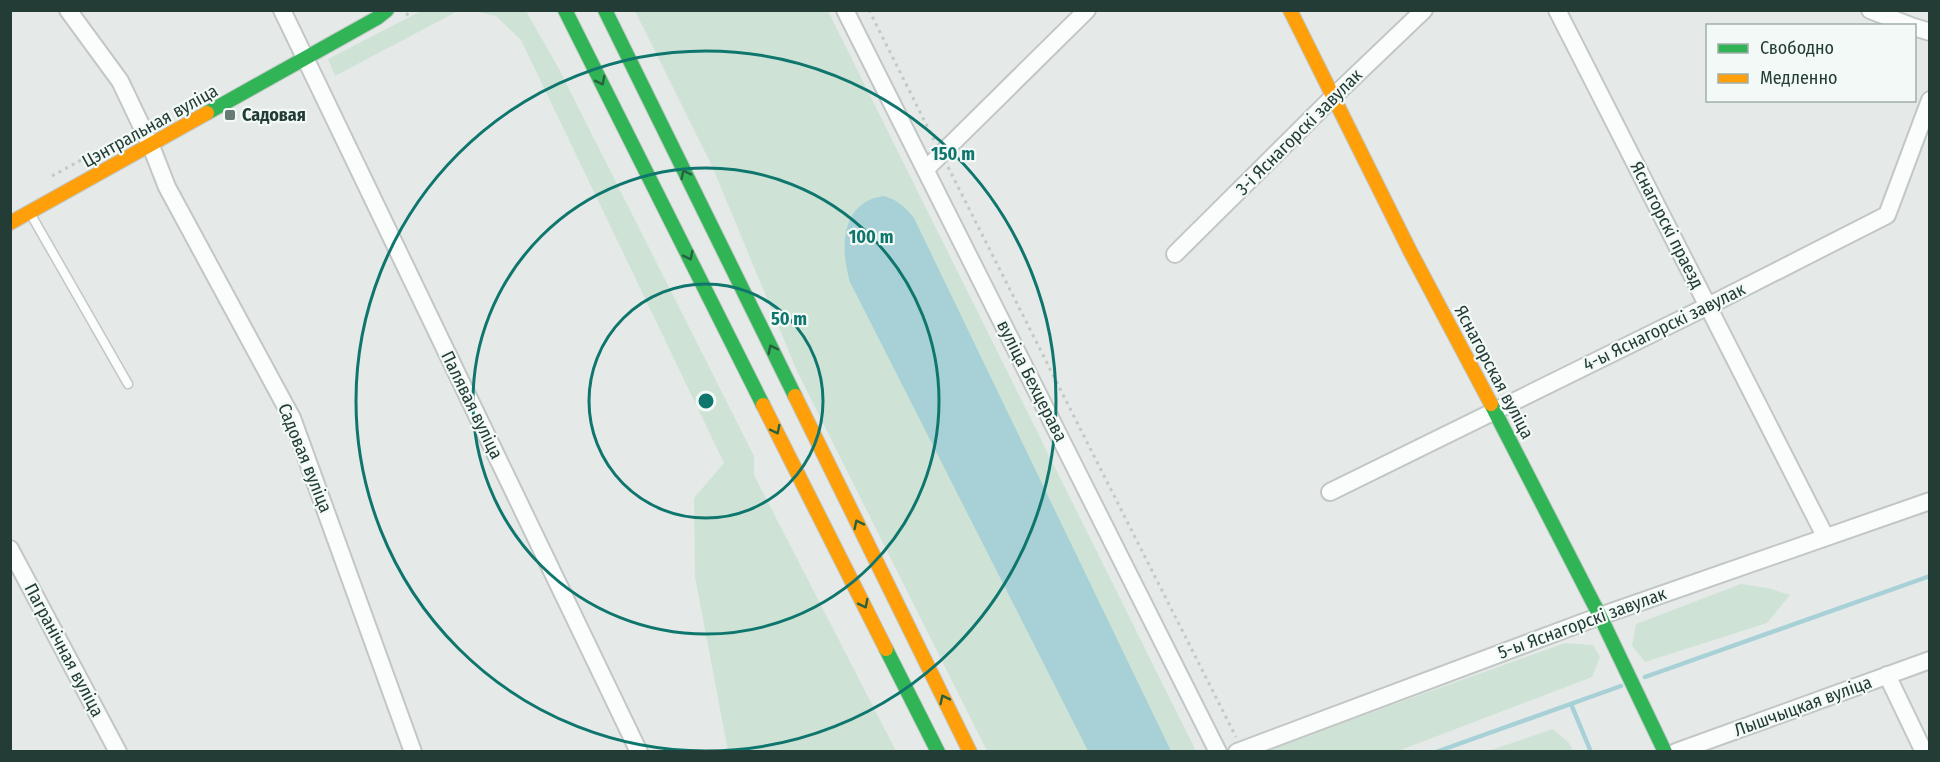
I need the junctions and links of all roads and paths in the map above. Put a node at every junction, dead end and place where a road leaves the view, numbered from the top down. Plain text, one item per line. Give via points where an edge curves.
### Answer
1 (68, 10) edge
2 (282, 10) edge
3 (554, 10) edge
4 (565, 10) edge
5 (605, 10) edge
6 (612, 10) edge
7 (846, 10) edge
8 (869, 10) edge
9 (1088, 10) edge
10 (1290, 10) edge
11 (1424, 10) edge
12 (1557, 10) edge
13 (1870, 10) edge
14 (388, 14) edge
15 (1908, 24) edge
16 (618, 38) junction
17 (586, 52) junction
18 (306, 58) junction
19 (1334, 96) junction
20 (1929, 100) edge
21 (151, 146) junction
22 (941, 154) junction
23 (926, 169) junction
24 (29, 213) junction
25 (10, 223) edge
26 (1175, 254) dead end
27 (1708, 306) junction
28 (128, 384) dead end
29 (1495, 411) junction
30 (1330, 492) dead end
31 (1929, 501) edge
32 (1825, 536) junction
33 (10, 549) edge
34 (1600, 616) junction
35 (1929, 660) edge
36 (1887, 675) junction
37 (1240, 750) edge
38 (118, 752) edge
39 (413, 752) edge
40 (639, 752) edge
41 (938, 752) edge
42 (970, 752) edge
43 (1218, 752) edge
44 (1665, 752) edge
45 (1676, 752) edge
46 (1924, 752) edge

1 - 21 street, Садовая вуліца via 120,81
2 - 18 street, Палявая вуліца
3 - 17 main road
4 - 17 main road
5 - 16 main road
6 - 16 main road
7 - 23 street, вуліца Бехцерава
8 - 22 path
9 - 22 street
10 - 19 main road, Яснагорская вуліца
11 - 19 street, 3-і Яснагорскі завулак
12 - 27 street, Яснагорскі праезд
13 - 15 street
14 - 18 main road, Цэнтральная вуліца
42 -> 16 main road
17 -> 41 main road
18 - 21 main road, Цэнтральная вуліца
18 - 40 street, Палявая вуліца
19 - 26 street, 3-і Яснагорскі завулак
19 - 29 main road, Яснагорская вуліца
20 - 27 street, 4-ы Яснагорскі завулак via 1887,215
21 - 24 main road, Цэнтральная вуліца
21 - 39 street, Садовая вуліца via 167,187 292,418
22 - 23 street
22 - 37 path
23 - 43 street, вуліца Бехцерава
24 - 25 main road, Цэнтральная вуліца
24 - 28 lane
27 - 29 street, 4-ы Яснагорскі завулак
27 - 32 street, Яснагорскі праезд
29 - 30 street, 4-ы Яснагорскі завулак
29 - 34 main road, Яснагорская вуліца
31 - 32 street, 5-ы Яснагорскі завулак
32 - 34 street, 5-ы Яснагорскі завулак
33 - 38 street, Пагранічная вуліца
34 - 37 street, 5-ы Яснагорскі завулак
34 - 44 main road, Яснагорская вуліца
35 - 36 street, Лышчыцкая вуліца
36 - 45 street, Лышчыцкая вуліца
36 - 46 street

